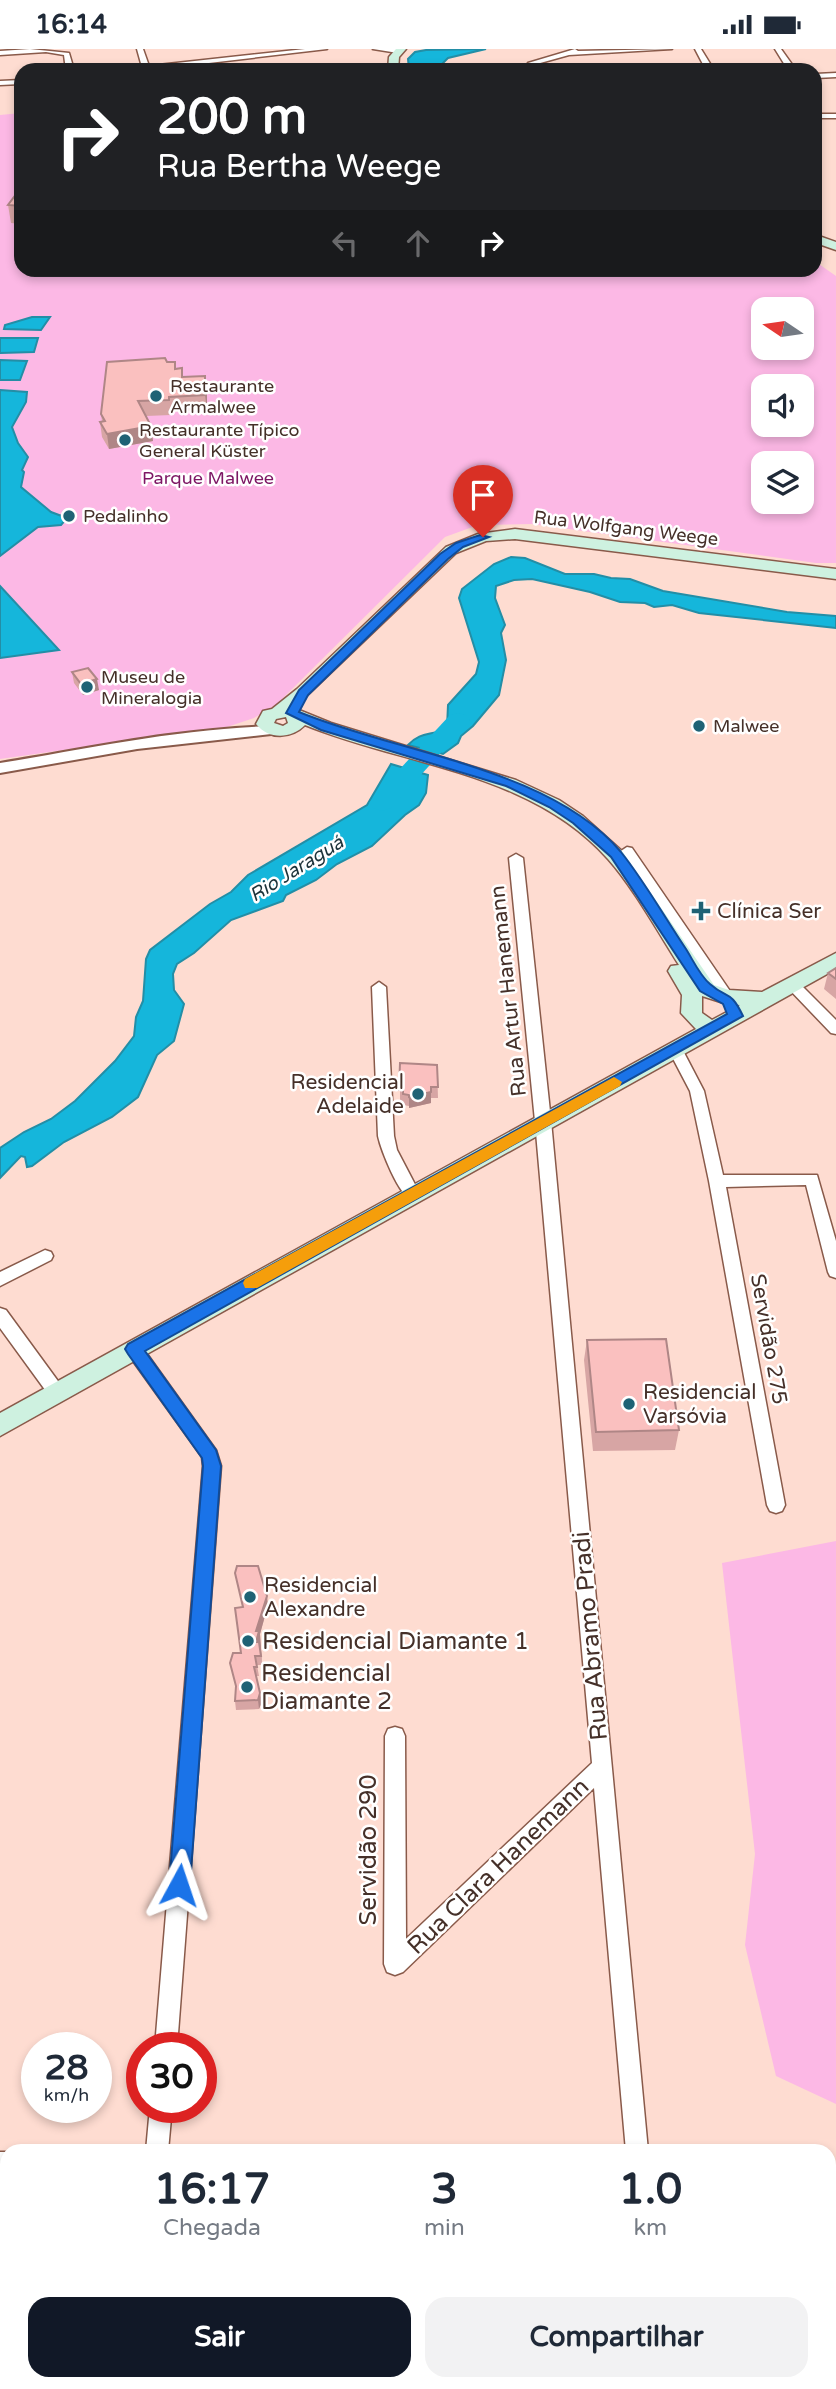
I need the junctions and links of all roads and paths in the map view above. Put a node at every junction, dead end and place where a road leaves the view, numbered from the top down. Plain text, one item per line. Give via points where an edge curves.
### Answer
1 (234, 49) edge
2 (315, 49) edge
3 (324, 49) edge
4 (376, 49) edge
5 (581, 49) edge
6 (669, 49) edge
7 (399, 50) edge
8 (0, 53) edge
9 (567, 53) junction
10 (236, 58) junction
11 (69, 63) edge
12 (191, 63) edge
13 (533, 63) edge
14 (836, 574) edge
15 (303, 693) joint
16 (282, 719) junction
17 (0, 768) edge
18 (445, 768) junction
19 (627, 851) dead end
20 (516, 858) dead end
21 (836, 960) edge
22 (792, 984) junction
23 (379, 987) dead end
24 (726, 1003) junction
25 (693, 1009) junction
26 (716, 1028) junction
27 (836, 1028) edge
28 (680, 1047) junction
29 (543, 1121) junction
30 (717, 1181) junction
31 (412, 1194) junction
32 (45, 1256) dead end
33 (836, 1272) edge
34 (0, 1280) edge
35 (0, 1315) edge
36 (134, 1349) junction
37 (57, 1393) junction
38 (0, 1425) edge
39 (776, 1505) dead end
40 (395, 1736) dead end
41 (602, 1767) junction
42 (395, 1964) joint
43 (167, 2032) edge
44 (160, 2123) edge
45 (158, 2144) edge
46 (636, 2144) edge

1 - 10 street
2 - 3 street
2 - 10 street
4 - 7 street
5 - 9 street
6 - 9 street
8 - 11 street via 57,50 67,54
9 - 13 street
10 - 12 street
14 - 15 main road, Rua Wolfgang Weege via 514,534 483,537 451,550
15 - 16 main road, Rua Wolfgang Weege
16 - 17 street via 243,731
16 - 18 main road
18 - 24 main road via 510,783 578,820 627,869 701,983
18 - 25 main road via 511,794 570,829 612,874 690,989
19 - 24 street
20 - 29 street, Rua Artur Hanemann
21 - 22 main road
22 - 24 main road via 766,998
22 - 27 street
23 - 31 street via 386,1136
24 - 25 main road via 699,996
24 - 26 main road
25 - 26 main road
25 - 28 main road via 693,1033
26 - 28 main road
28 - 29 main road
28 - 30 street, Servidão 275 via 697,1091
29 - 31 main road
29 - 41 street, Rua Abramo Pradi
30 - 33 street via 812,1179
30 - 39 street, Servidão 275
31 - 36 main road
32 - 34 street
35 - 37 street
36 - 37 main road
36 - 43 street via 210,1455 212,1466
37 - 38 main road
40 - 42 street, Servidão 290
41 - 42 street, Rua Clara Hanemann
41 - 46 street, Rua Abramo Pradi
44 - 45 street

